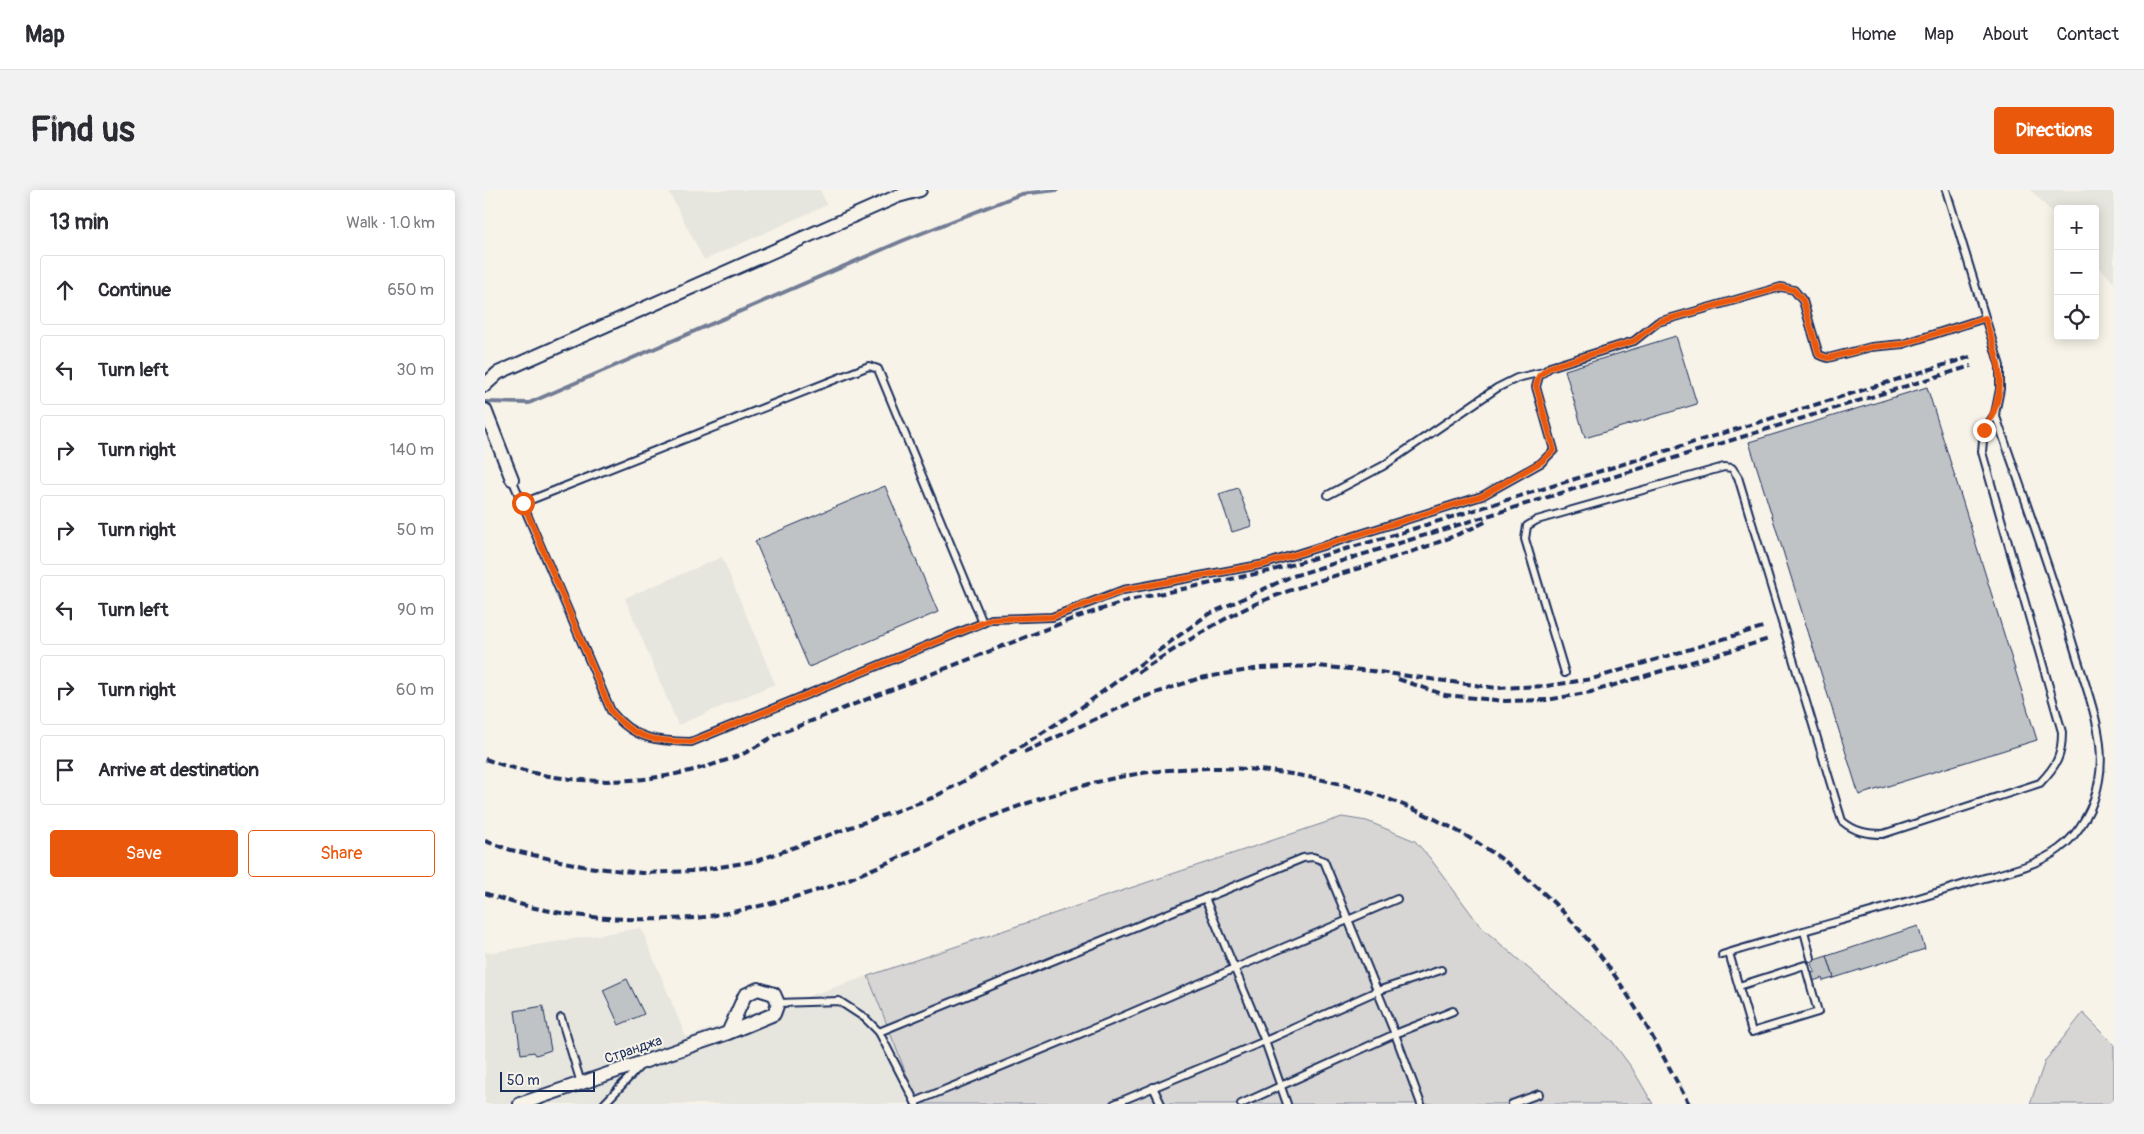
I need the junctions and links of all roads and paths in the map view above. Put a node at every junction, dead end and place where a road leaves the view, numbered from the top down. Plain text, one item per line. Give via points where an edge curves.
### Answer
1 (920, 190) edge
2 (1946, 190) edge
3 (897, 193) edge
4 (1985, 318) junction
5 (1544, 372) junction
6 (485, 385) edge
7 (485, 410) edge
8 (1995, 414) junction
9 (512, 480) joint
10 (1328, 495) dead end
11 (523, 503) junction
12 (983, 623) junction
13 (1565, 673) dead end
14 (1205, 898) junction
15 (1397, 899) dead end
16 (1347, 920) junction
17 (1803, 931) junction
18 (1811, 958) dead end
19 (1235, 968) junction
20 (1441, 970) dead end
21 (1739, 986) junction
22 (1377, 991) junction
23 (778, 1003) junction
24 (1453, 1011) dead end
25 (561, 1018) dead end
26 (879, 1032) junction
27 (728, 1033) junction
28 (1395, 1034) junction
29 (1265, 1041) junction
30 (645, 1060) junction
31 (581, 1082) junction
32 (1153, 1087) junction
33 (1282, 1087) junction
34 (1539, 1094) dead end
35 (524, 1103) edge
36 (915, 1103) edge
37 (604, 1104) edge
38 (1114, 1104) edge
39 (1161, 1104) edge
40 (1241, 1104) edge
41 (1287, 1104) edge
42 (1421, 1104) edge
43 (1511, 1104) edge

1 - 3 street
2 - 4 lane
3 - 6 street via 499,373
4 - 5 lane via 1903,344 1871,347 1828,358 1819,355 1803,301 1794,290 1781,287 1658,322 1634,341 1550,367
4 - 8 lane via 2000,366
5 - 10 lane via 1517,378 1497,388 1383,466
5 - 12 lane via 1536,386 1554,450 1541,462 1482,496 1265,564 1123,590 1052,617 992,619
7 - 9 street
8 - 13 lane via 1984,430 1982,452 2062,732 2062,752 2040,783 1883,834 1865,834 1842,821 1738,477 1732,468 1724,467 1537,520 1527,526 1525,539
8 - 17 lane via 2051,571 2096,720 2099,779 2092,805 2077,832 2059,849 2037,861
9 - 11 lane
11 - 12 lane via 611,711 623,726 653,740 691,742
11 - 12 lane via 869,366 877,369
14 - 16 lane via 1303,858 1313,857 1324,862
14 - 19 lane
14 - 26 lane
15 - 16 lane
16 - 19 lane
16 - 22 lane
17 - 18 lane
17 - 21 lane via 1725,954
19 - 29 lane
19 - 36 lane
20 - 22 lane
21 - 21 lane via 1752,1032 1818,1012 1805,966
22 - 28 lane
22 - 29 lane
23 - 26 lane via 839,1001
23 - 27 street, Странджа via 774,1014
23 - 27 street via 774,994 766,990 758,989 745,995
24 - 28 lane
25 - 31 lane
26 - 36 lane
27 - 30 street, Странджа
28 - 33 lane
28 - 42 lane
29 - 32 lane
29 - 33 lane
30 - 31 street, Странджа
30 - 37 lane
31 - 35 street, Странджа
32 - 38 lane
32 - 39 lane
33 - 40 lane
33 - 41 lane
34 - 43 lane

